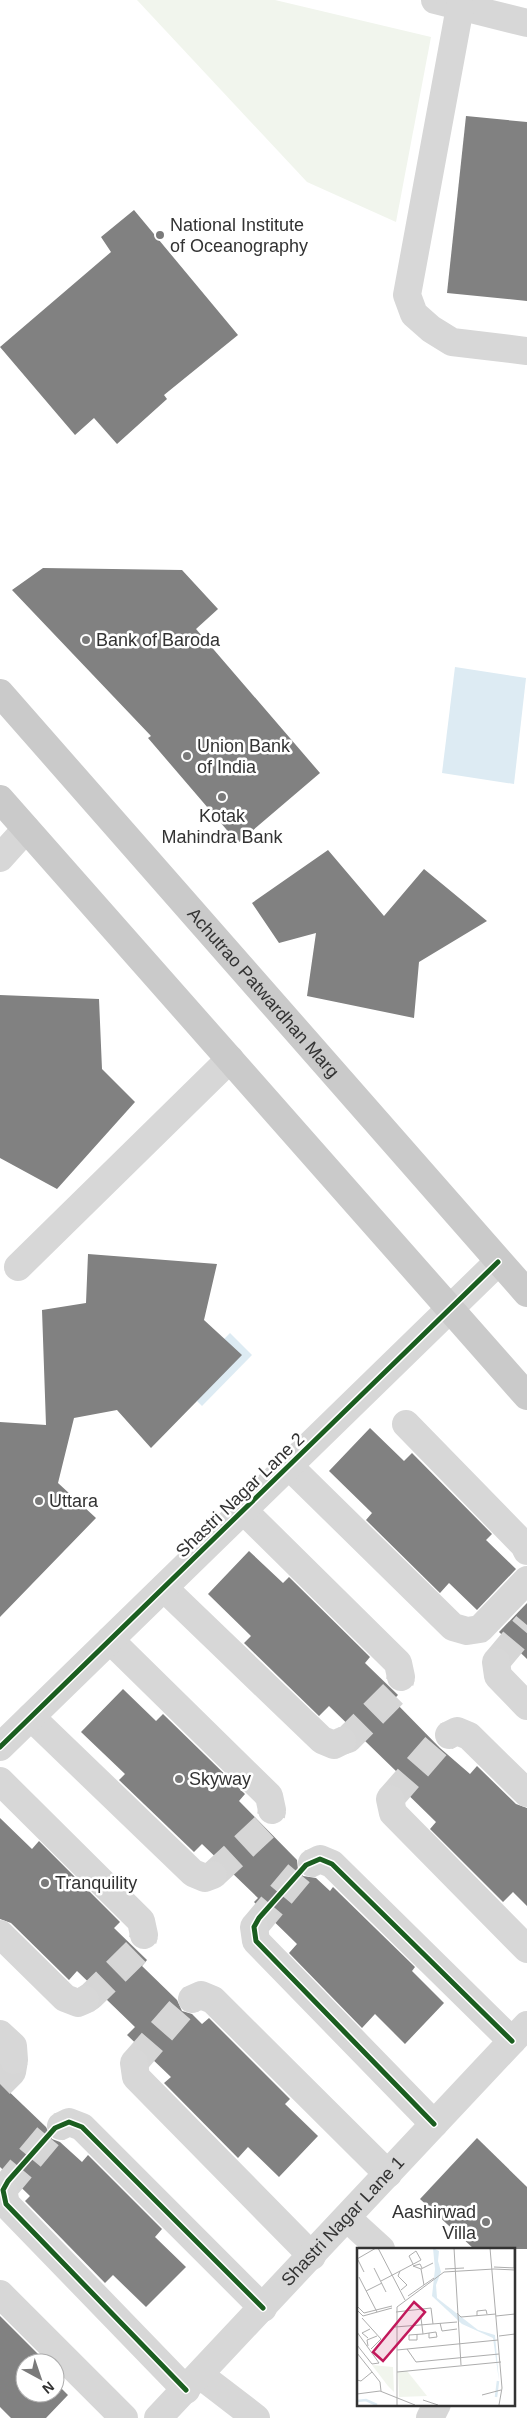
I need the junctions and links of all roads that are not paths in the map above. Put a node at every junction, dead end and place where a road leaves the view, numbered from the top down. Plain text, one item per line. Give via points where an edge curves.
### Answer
1 (447, 4) edge
2 (527, 23) edge
3 (527, 351) edge
4 (0, 693) edge
5 (0, 799) edge
6 (26, 829) junction
7 (0, 858) edge
8 (230, 1059) junction
9 (498, 1262) junction
10 (18, 1267) dead end
11 (527, 1294) edge
12 (449, 1309) junction
13 (527, 1396) edge
14 (406, 1424) dead end
15 (289, 1466) junction
16 (243, 1510) junction
17 (527, 1551) edge
18 (527, 1580) edge
19 (164, 1588) junction
20 (110, 1640) junction
21 (496, 1662) dead end
22 (401, 1677) dead end
23 (527, 1706) edge
24 (31, 1717) junction
25 (448, 1735) dead end
26 (342, 1741) dead end
27 (0, 1747) edge
28 (0, 1781) edge
29 (527, 1793) edge
30 (390, 1799) dead end
31 (272, 1810) dead end
32 (312, 1863) dead end
33 (214, 1874) dead end
34 (254, 1927) dead end
35 (0, 1934) edge
36 (144, 1934) dead end
37 (527, 1949) edge
38 (192, 1999) dead end
39 (85, 2000) dead end
40 (519, 2033) edge
41 (0, 2034) edge
42 (14, 2060) dead end
43 (134, 2063) dead end
44 (434, 2124) junction
45 (62, 2126) dead end
46 (388, 2174) junction
47 (3, 2190) dead end
48 (347, 2218) junction
49 (380, 2248) edge
50 (312, 2256) junction
51 (0, 2294) edge
52 (263, 2308) junction
53 (193, 2382) junction
54 (436, 2406) edge
55 (124, 2418) edge
56 (158, 2418) edge
57 (256, 2418) edge
58 (430, 2418) edge

1 - 2 street
1 - 3 street via 407,295 414,314 452,342
4 - 9 main road, Achutrao Patwardhan Marg
5 - 6 main road
6 - 7 street
6 - 8 main road
8 - 10 street
8 - 12 main road
9 - 11 main road, Achutrao Patwardhan Marg
9 - 12 street, Shastri Nagar Lane 2
12 - 13 main road
12 - 15 street, Shastri Nagar Lane 2
14 - 17 street
15 - 16 street, Shastri Nagar Lane 2
15 - 18 street via 453,1627 467,1631 480,1629
16 - 19 street, Shastri Nagar Lane 2
16 - 22 street via 398,1663
19 - 20 street, Shastri Nagar Lane 2
19 - 26 street via 322,1740 334,1745
20 - 24 street, Shastri Nagar Lane 2
20 - 31 street via 269,1796
21 - 23 street via 498,1676
24 - 27 street, Shastri Nagar Lane 2
24 - 33 street via 193,1873 205,1878
25 - 29 street via 457,1731 469,1736
28 - 36 street via 141,1921
30 - 37 street via 393,1813
32 - 40 street via 320,1859 332,1864
34 - 44 street via 256,1941
35 - 39 street via 65,1998 78,2003
38 - 46 street via 201,1995 213,2000
40 - 44 street, Shastri Nagar Lane 1
41 - 42 street via 13,2046
43 - 50 street via 136,2077
44 - 46 street, Shastri Nagar Lane 1
45 - 52 street via 69,2122 82,2127
46 - 48 street, Shastri Nagar Lane 1
47 - 53 street via 6,2204
48 - 49 street
48 - 50 street, Shastri Nagar Lane 1
50 - 52 street, Shastri Nagar Lane 1
51 - 55 street
52 - 53 street, Shastri Nagar Lane 1
53 - 56 street, Shastri Nagar Lane 1
53 - 57 street
54 - 58 street

